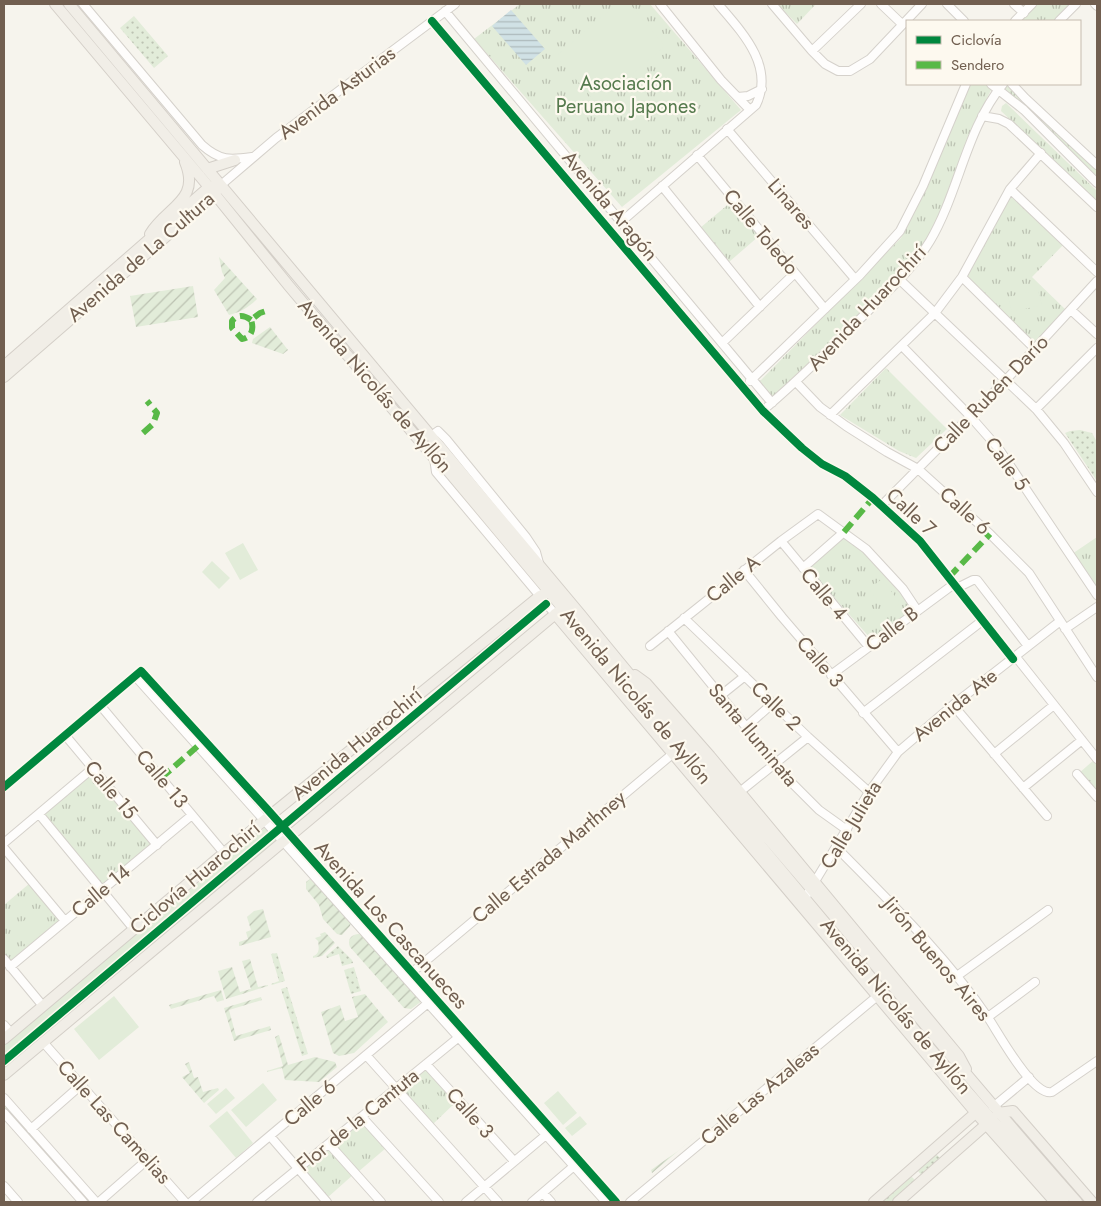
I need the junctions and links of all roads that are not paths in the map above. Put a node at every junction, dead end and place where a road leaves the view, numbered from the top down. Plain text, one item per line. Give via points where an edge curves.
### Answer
1 (55, 4) edge
2 (69, 4) edge
3 (83, 4) edge
4 (455, 4) edge
5 (660, 4) edge
6 (718, 4) edge
7 (772, 4) edge
8 (861, 4) edge
9 (881, 4) edge
10 (922, 4) edge
11 (946, 4) edge
12 (1014, 4) edge
13 (1032, 4) edge
14 (1076, 4) edge
15 (445, 11) junction
16 (1024, 13) junction
17 (963, 20) edge
18 (1016, 20) edge
19 (1060, 20) edge
20 (432, 21) junction
21 (902, 24) junction
22 (812, 51) junction
23 (966, 85) edge
24 (1013, 85) edge
25 (1019, 85) edge
26 (1000, 87) edge
27 (762, 89) junction
28 (738, 97) junction
29 (1025, 98) junction
30 (750, 110) junction
31 (982, 116) junction
32 (727, 129) junction
33 (180, 152) junction
34 (1041, 152) junction
35 (697, 155) junction
36 (252, 157) junction
37 (235, 160) junction
38 (1097, 165) edge
39 (207, 169) junction
40 (1097, 183) edge
41 (662, 186) junction
42 (215, 189) junction
43 (1010, 189) junction
44 (1097, 207) edge
45 (621, 222) junction
46 (145, 243) junction
47 (1097, 272) edge
48 (795, 273) junction
49 (962, 277) junction
50 (855, 279) junction
51 (900, 279) junction
52 (1097, 281) edge
53 (760, 307) junction
54 (825, 308) junction
55 (1071, 310) junction
56 (934, 313) junction
57 (1097, 334) edge
58 (45, 335) junction
59 (722, 343) junction
60 (902, 346) junction
61 (1097, 348) edge
62 (1035, 349) junction
63 (4, 366) edge
64 (4, 377) edge
65 (752, 379) junction
66 (1005, 381) junction
67 (796, 382) junction
68 (743, 388) junction
69 (772, 403) junction
70 (1036, 410) junction
71 (763, 411) junction
72 (830, 415) junction
73 (970, 416) junction
74 (434, 434) junction
75 (434, 458) junction
76 (918, 469) junction
77 (1097, 492) edge
78 (882, 505) junction
79 (497, 530) junction
80 (844, 532) junction
81 (781, 541) junction
82 (540, 567) junction
83 (802, 568) junction
84 (744, 570) junction
85 (955, 586) junction
86 (548, 591) junction
87 (1097, 595) edge
88 (1097, 607) edge
89 (562, 608) junction
90 (917, 610) junction
91 (684, 618) junction
92 (982, 621) junction
93 (1059, 622) junction
94 (1065, 629) junction
95 (668, 631) junction
96 (650, 646) dead end
97 (1028, 646) junction
98 (869, 647) junction
99 (1014, 658) junction
100 (831, 675) junction
101 (745, 676) junction
102 (1097, 678) edge
103 (720, 696) junction
104 (774, 703) junction
105 (100, 705) junction
106 (954, 705) junction
107 (1054, 705) junction
108 (863, 713) junction
109 (746, 727) junction
110 (65, 735) junction
111 (808, 736) junction
112 (1082, 740) junction
113 (683, 746) junction
114 (898, 752) junction
115 (994, 754) junction
116 (1097, 759) edge
117 (776, 763) junction
118 (93, 768) junction
119 (1077, 774) dead end
120 (4, 787) edge
121 (1023, 788) junction
122 (869, 792) junction
123 (736, 795) junction
124 (1097, 797) edge
125 (39, 814) junction
126 (192, 815) junction
127 (271, 815) junction
128 (1047, 816) dead end
129 (847, 830) junction
130 (289, 836) junction
131 (4, 844) edge
132 (157, 845) junction
133 (836, 847) junction
134 (4, 848) edge
135 (224, 853) junction
136 (810, 890) junction
137 (102, 891) junction
138 (1048, 910) dead end
139 (65, 922) junction
140 (133, 928) junction
141 (4, 959) edge
142 (10, 967) junction
143 (409, 975) junction
144 (956, 976) junction
145 (1034, 982) dead end
146 (883, 991) junction
147 (428, 1003) junction
148 (43, 1006) junction
149 (988, 1017) junction
150 (4, 1025) edge
151 (7, 1036) edge
152 (459, 1037) junction
153 (42, 1042) junction
154 (366, 1055) junction
155 (1097, 1061) edge
156 (426, 1064) junction
157 (4, 1075) edge
158 (1029, 1078) junction
159 (970, 1080) junction
160 (81, 1085) junction
161 (396, 1088) junction
162 (4, 1098) edge
163 (4, 1113) edge
164 (987, 1113) junction
165 (362, 1117) junction
166 (31, 1129) junction
167 (546, 1135) junction
168 (270, 1136) junction
169 (328, 1144) junction
170 (147, 1160) junction
171 (514, 1162) junction
172 (574, 1166) junction
173 (1040, 1168) junction
174 (297, 1169) junction
175 (909, 1171) junction
176 (920, 1183) junction
177 (4, 1186) edge
178 (484, 1187) junction
179 (543, 1193) junction
180 (262, 1201) edge
181 (18, 1202) edge
182 (83, 1202) edge
183 (98, 1202) edge
184 (184, 1202) edge
185 (191, 1202) edge
186 (327, 1202) edge
187 (381, 1202) edge
188 (439, 1202) edge
189 (466, 1202) edge
190 (498, 1202) edge
191 (532, 1202) edge
192 (551, 1202) edge
193 (606, 1202) edge
194 (616, 1202) edge
195 (630, 1202) edge
196 (874, 1202) edge
197 (898, 1202) edge
198 (1055, 1202) edge
199 (1064, 1202) edge
200 (1077, 1202) edge
201 (1092, 1202) edge

1 - 33 main road, Avenida Nicolás de Ayllón
2 - 39 main road, Avenida Nicolás de Ayllón
3 - 37 street via 202,145 212,154
4 - 15 street, Avenida Asturias
5 - 28 street
6 - 27 street via 753,48 762,77
7 - 22 street
8 - 22 street
9 - 21 street
10 - 21 street
11 - 17 street
12 - 16 street
13 - 16 street
14 - 19 street
15 - 20 street, Avenida Asturias
15 - 45 street, Avenida Aragón
16 - 18 street
20 - 36 street, Avenida Asturias
20 - 68 street, Avenida Aragón
21 - 22 street via 870,59 850,71 838,71
23 - 50 street, Avenida Huarochirí via 923,186 900,231
24 - 29 street
25 - 29 street
26 - 31 street, Avenida Huarochirí
26 - 40 street
27 - 28 street
27 - 30 street via 756,105
28 - 30 street
29 - 38 street
30 - 32 street
31 - 34 street via 1009,124
31 - 51 street, Avenida Huarochirí via 936,230
32 - 35 street
32 - 50 street, Linares
33 - 42 main road, Avenida Nicolás de Ayllón
33 - 46 main road via 190,178 188,193 155,226
34 - 43 street
34 - 44 street
35 - 41 street
35 - 48 street, Calle Toledo
36 - 37 street
36 - 42 street, Avenida Asturias
37 - 39 main road
39 - 42 main road, Avenida Nicolás de Ayllón
41 - 45 street
41 - 53 street
42 - 46 main road, Avenida de La Cultura
42 - 58 main road, Avenida de La Cultura via 108,288
42 - 74 main road, Avenida Nicolás de Ayllón
42 - 75 main road, Avenida Nicolás de Ayllón via 289,286
43 - 47 street
43 - 49 street
45 - 59 street, Avenida Aragón
46 - 58 main road, Avenida de La Cultura
48 - 53 street
48 - 54 street, Calle Toledo
49 - 56 street
49 - 62 street
50 - 54 street, Avenida Huarochirí
51 - 56 street
51 - 67 street, Avenida Huarochirí
52 - 55 street, Calle Rubén Darío
53 - 59 street
54 - 65 street, Avenida Huarochirí
55 - 57 street
55 - 62 street, Calle Rubén Darío
56 - 60 street
56 - 66 street
58 - 63 main road, Avenida de La Cultura
58 - 64 main road, Avenida de La Cultura
59 - 65 street, Avenida Aragón
60 - 72 street
60 - 73 street, Calle 5
61 - 70 street
62 - 66 street, Calle Rubén Darío
65 - 68 street, Avenida Huarochirí
65 - 69 street, Avenida Aragón
66 - 70 street
66 - 73 street, Calle Rubén Darío
67 - 69 street, Avenida Huarochirí
67 - 72 street, Calle 6
68 - 71 street, Avenida Aragón
69 - 71 street, Avenida Huarochirí
70 - 77 street via 1064,443
71 - 78 street, Calle 7 via 822,464 845,476
72 - 76 street, Calle 6
73 - 76 street, Calle Rubén Darío
73 - 87 street, Calle 5 via 1000,449
74 - 79 main road, Avenida Nicolás de Ayllón
74 - 82 street, Avenida Nicolás de Ayllón via 446,439 526,536 536,552
75 - 79 main road, Avenida Nicolás de Ayllón
75 - 79 street, Avenida Nicolás de Ayllón via 436,472
76 - 78 street, Calle Rubén Darío
76 - 93 street, Calle 6 via 1029,573
78 - 85 street, Calle 7 via 920,541
79 - 82 main road, Avenida Nicolás de Ayllón
79 - 86 main road, Avenida Nicolás de Ayllón
80 - 81 street, Calle A via 818,514
80 - 83 street
80 - 90 street via 884,568
81 - 83 street, Calle 4
81 - 84 street, Calle A
82 - 86 main road, Avenida Nicolás de Ayllón
83 - 98 street, Calle 4
84 - 91 street, Calle A
84 - 100 street, Calle 3
85 - 90 street, Calle B
85 - 92 street, Calle 7
85 - 97 street via 977,580
86 - 89 main road, Avenida Nicolás de Ayllón
86 - 127 main road, Avenida Huarochirí via 403,705
88 - 94 street
89 - 113 main road, Avenida Nicolás de Ayllón
89 - 113 main road, Avenida Nicolás de Ayllón via 617,661
89 - 130 main road, Avenida Huarochirí
90 - 98 street, Calle B
91 - 95 street, Calle A
91 - 101 street, Calle 2
92 - 99 street, Calle 7
92 - 108 street
93 - 94 street, Calle 6
93 - 97 street, Avenida Ate
94 - 102 street, Calle 6
95 - 96 street, Calle A
95 - 103 street, Santa Iluminata
97 - 99 street, Avenida Ate
98 - 100 street, Calle B
99 - 106 street, Avenida Ate
99 - 107 street, Calle 7
100 - 108 street, Calle 3
101 - 103 street
101 - 104 street, Calle 2
103 - 109 street, Santa Iluminata
104 - 109 street
104 - 111 street, Calle 2
105 - 110 street
105 - 126 street, Calle 13
105 - 127 street, Avenida Los Cascanueces via 138,674
106 - 114 street, Avenida Ate
106 - 115 street
107 - 112 street, Calle 7
107 - 115 street
108 - 114 street, Calle 3
109 - 117 street, Santa Iluminata
110 - 118 street, Calle 15
110 - 120 street
111 - 117 street
111 - 122 street, Calle 2
112 - 116 street, Calle 7
112 - 121 street
113 - 123 main road, Avenida Nicolás de Ayllón
113 - 136 main road, Avenida Nicolás de Ayllón
113 - 143 street, Calle Estrada Marthney
113 - 146 main road, Avenida Nicolás de Ayllón
114 - 122 street, Calle Julieta
115 - 121 street
117 - 123 street
117 - 129 street, Santa Iluminata via 806,798
118 - 125 street
118 - 132 street, Calle 15
119 - 124 street
121 - 128 street
122 - 129 street, Calle Julieta
123 - 136 main road, Avenida Nicolás de Ayllón
125 - 131 street
125 - 137 street
126 - 132 street, Calle 14
126 - 135 street, Calle 13
127 - 130 street, Avenida Los Cascanueces
127 - 135 main road, Avenida Huarochirí
129 - 133 street, Calle Julieta
130 - 143 street, Avenida Los Cascanueces
130 - 153 main road, Avenida Huarochirí
132 - 137 street, Calle 14
133 - 136 street, Calle Julieta
133 - 144 street, Jirón Buenos Aires via 909,920
134 - 139 street
135 - 140 main road, Avenida Huarochirí
136 - 146 main road, Avenida Nicolás de Ayllón
136 - 159 main road via 959,1056
137 - 139 street, Calle 14
137 - 140 street
138 - 144 street
139 - 142 street, Calle 14
140 - 148 main road, Avenida Huarochirí
141 - 142 street
142 - 148 street
143 - 147 street, Avenida Los Cascanueces
143 - 194 street, Avenida Los Cascanueces
144 - 149 street, Jirón Buenos Aires
145 - 149 street
146 - 159 main road, Avenida Nicolás de Ayllón
146 - 164 main road, Avenida Nicolás de Ayllón
146 - 195 street, Calle Las Azaleas
147 - 152 street, Avenida Los Cascanueces
147 - 154 street, Calle 6
148 - 151 main road, Avenida Huarochirí
149 - 158 street, Jirón Buenos Aires
150 - 151 street
152 - 156 street, Flor de la Cantuta
152 - 167 street, Avenida Los Cascanueces
153 - 157 main road, Avenida Huarochirí
153 - 160 street, Calle Las Camelias
154 - 161 street
154 - 168 street, Calle 6
155 - 158 street, Jirón Buenos Aires via 1049,1093
156 - 161 street, Flor de la Cantuta
156 - 171 street, Calle 3
158 - 164 street
159 - 164 main road, Avenida Nicolás de Ayllón
160 - 166 street
160 - 170 street, Calle Las Camelias
161 - 165 street, Flor de la Cantuta
161 - 178 street
162 - 166 street
163 - 182 street
164 - 173 main road, Avenida Nicolás de Ayllón
164 - 175 main road
164 - 176 main road
164 - 198 main road, Avenida Nicolás de Ayllón
164 - 201 main road via 1013,1111
165 - 169 street, Flor de la Cantuta
165 - 188 street
166 - 183 street
167 - 171 street
167 - 172 street, Avenida Los Cascanueces
168 - 174 street
168 - 185 street, Calle 6
169 - 174 street, Flor de la Cantuta
169 - 187 street
170 - 183 street
170 - 184 street, Calle Las Camelias
171 - 178 street
172 - 179 street
172 - 193 street, Avenida Los Cascanueces
173 - 199 main road, Avenida Nicolás de Ayllón
173 - 200 main road, Avenida Nicolás de Ayllón
174 - 180 street, Flor de la Cantuta
174 - 186 street
175 - 176 main road
175 - 196 main road
176 - 197 main road
177 - 181 street
178 - 189 street
178 - 190 street
179 - 191 street
179 - 192 street

